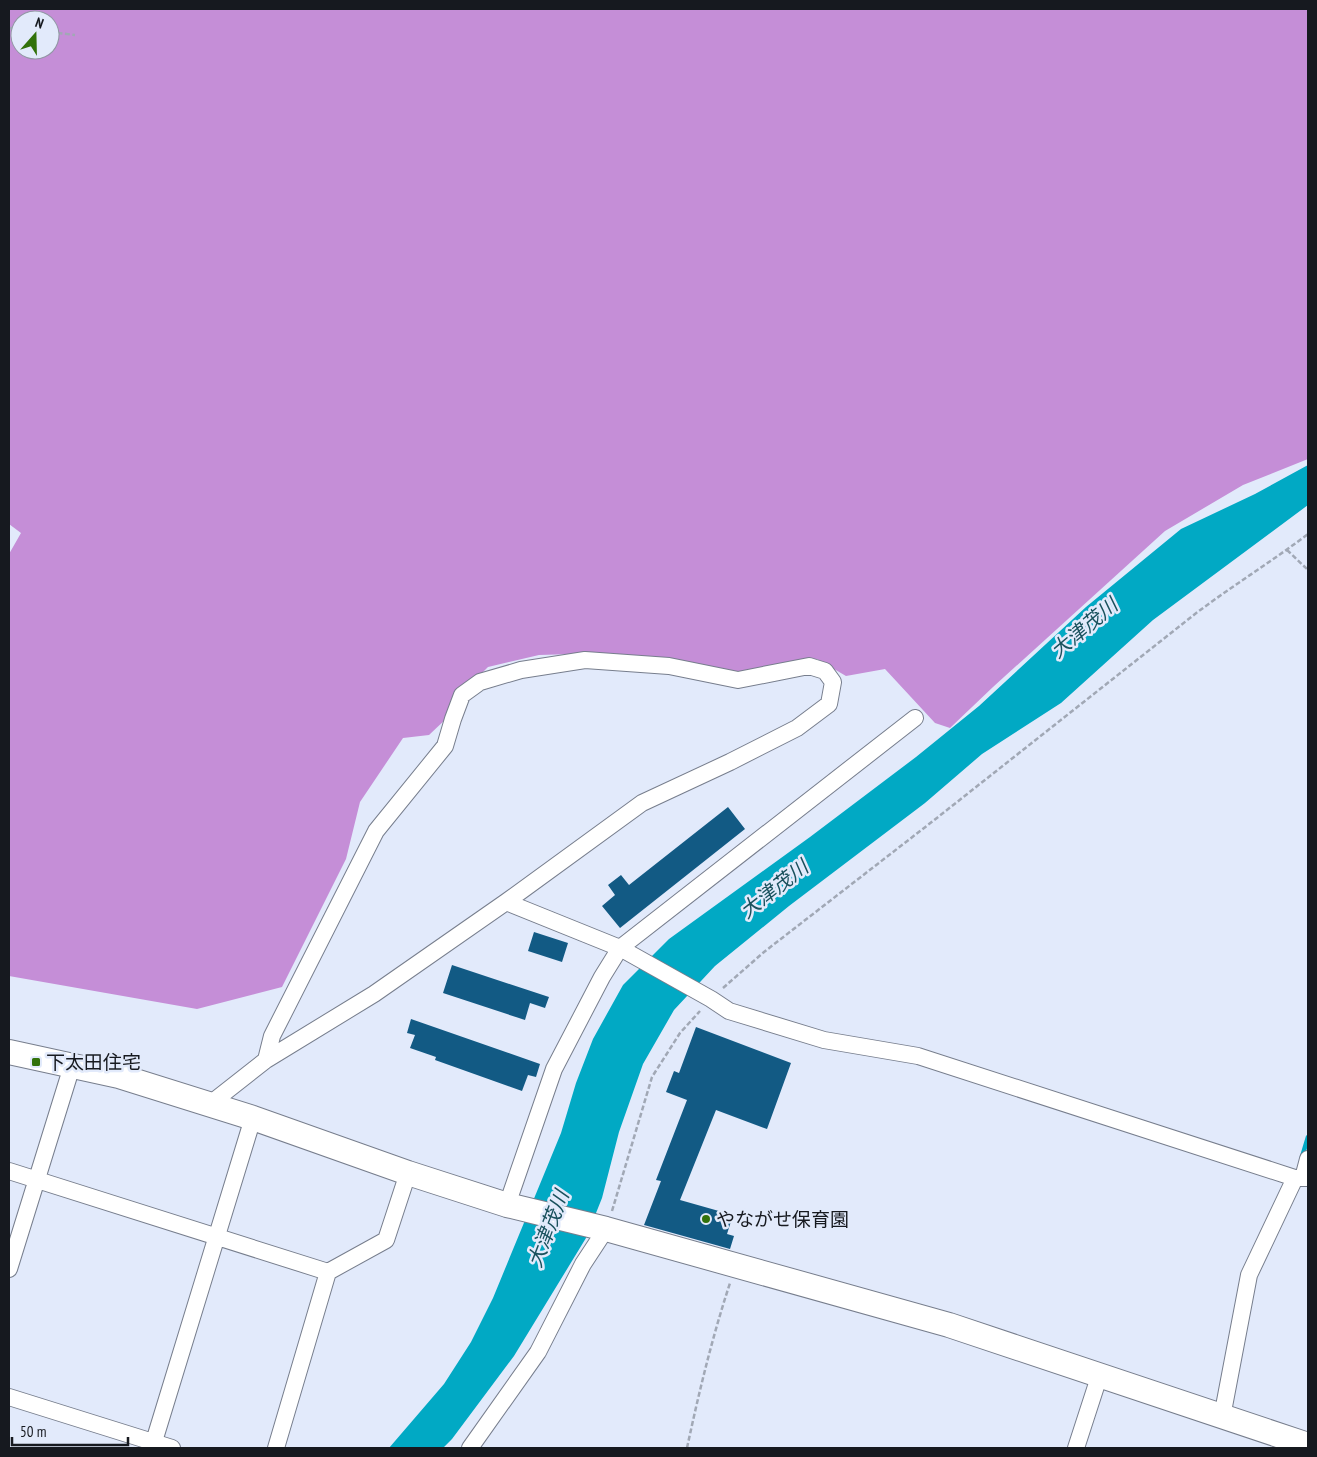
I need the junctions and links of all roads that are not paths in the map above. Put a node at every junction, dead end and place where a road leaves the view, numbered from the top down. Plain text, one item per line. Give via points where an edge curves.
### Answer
1 (915, 718) dead end
2 (506, 902) junction
3 (620, 948) junction
4 (9, 1052) edge
5 (266, 1060) junction
6 (72, 1066) junction
7 (210, 1104) junction
8 (253, 1118) junction
9 (1308, 1159) edge
10 (9, 1170) edge
11 (408, 1172) junction
12 (1302, 1178) edge
13 (37, 1179) junction
14 (508, 1205) junction
15 (606, 1229) junction
16 (217, 1237) junction
17 (9, 1269) edge
18 (328, 1272) junction
19 (1100, 1374) junction
20 (9, 1397) edge
21 (1222, 1417) junction
22 (1308, 1445) edge
23 (153, 1446) edge
24 (172, 1448) edge
25 (276, 1448) edge
26 (470, 1448) edge
27 (1076, 1448) edge

1 - 3 street
2 - 3 street
2 - 5 street via 374,994
2 - 5 street via 642,803 797,728 829,704 833,682 825,671 809,666 738,680 669,666 585,660 521,670 480,682 462,695 445,746 376,831 284,1011 272,1036
3 - 12 street via 729,1011 824,1040 918,1056
3 - 14 street via 554,1069
4 - 6 street
5 - 7 street
6 - 7 street via 120,1076
6 - 13 street
7 - 8 street
8 - 11 street
8 - 16 street
9 - 12 street
10 - 13 street
11 - 14 street
11 - 18 street via 386,1240
12 - 21 street via 1249,1275
13 - 16 street
13 - 17 street
14 - 15 street
15 - 19 street via 949,1324
15 - 26 street via 583,1264 538,1352
16 - 18 street
16 - 23 street
18 - 25 street
19 - 21 street
19 - 27 street
20 - 23 street
21 - 22 street
23 - 24 street

